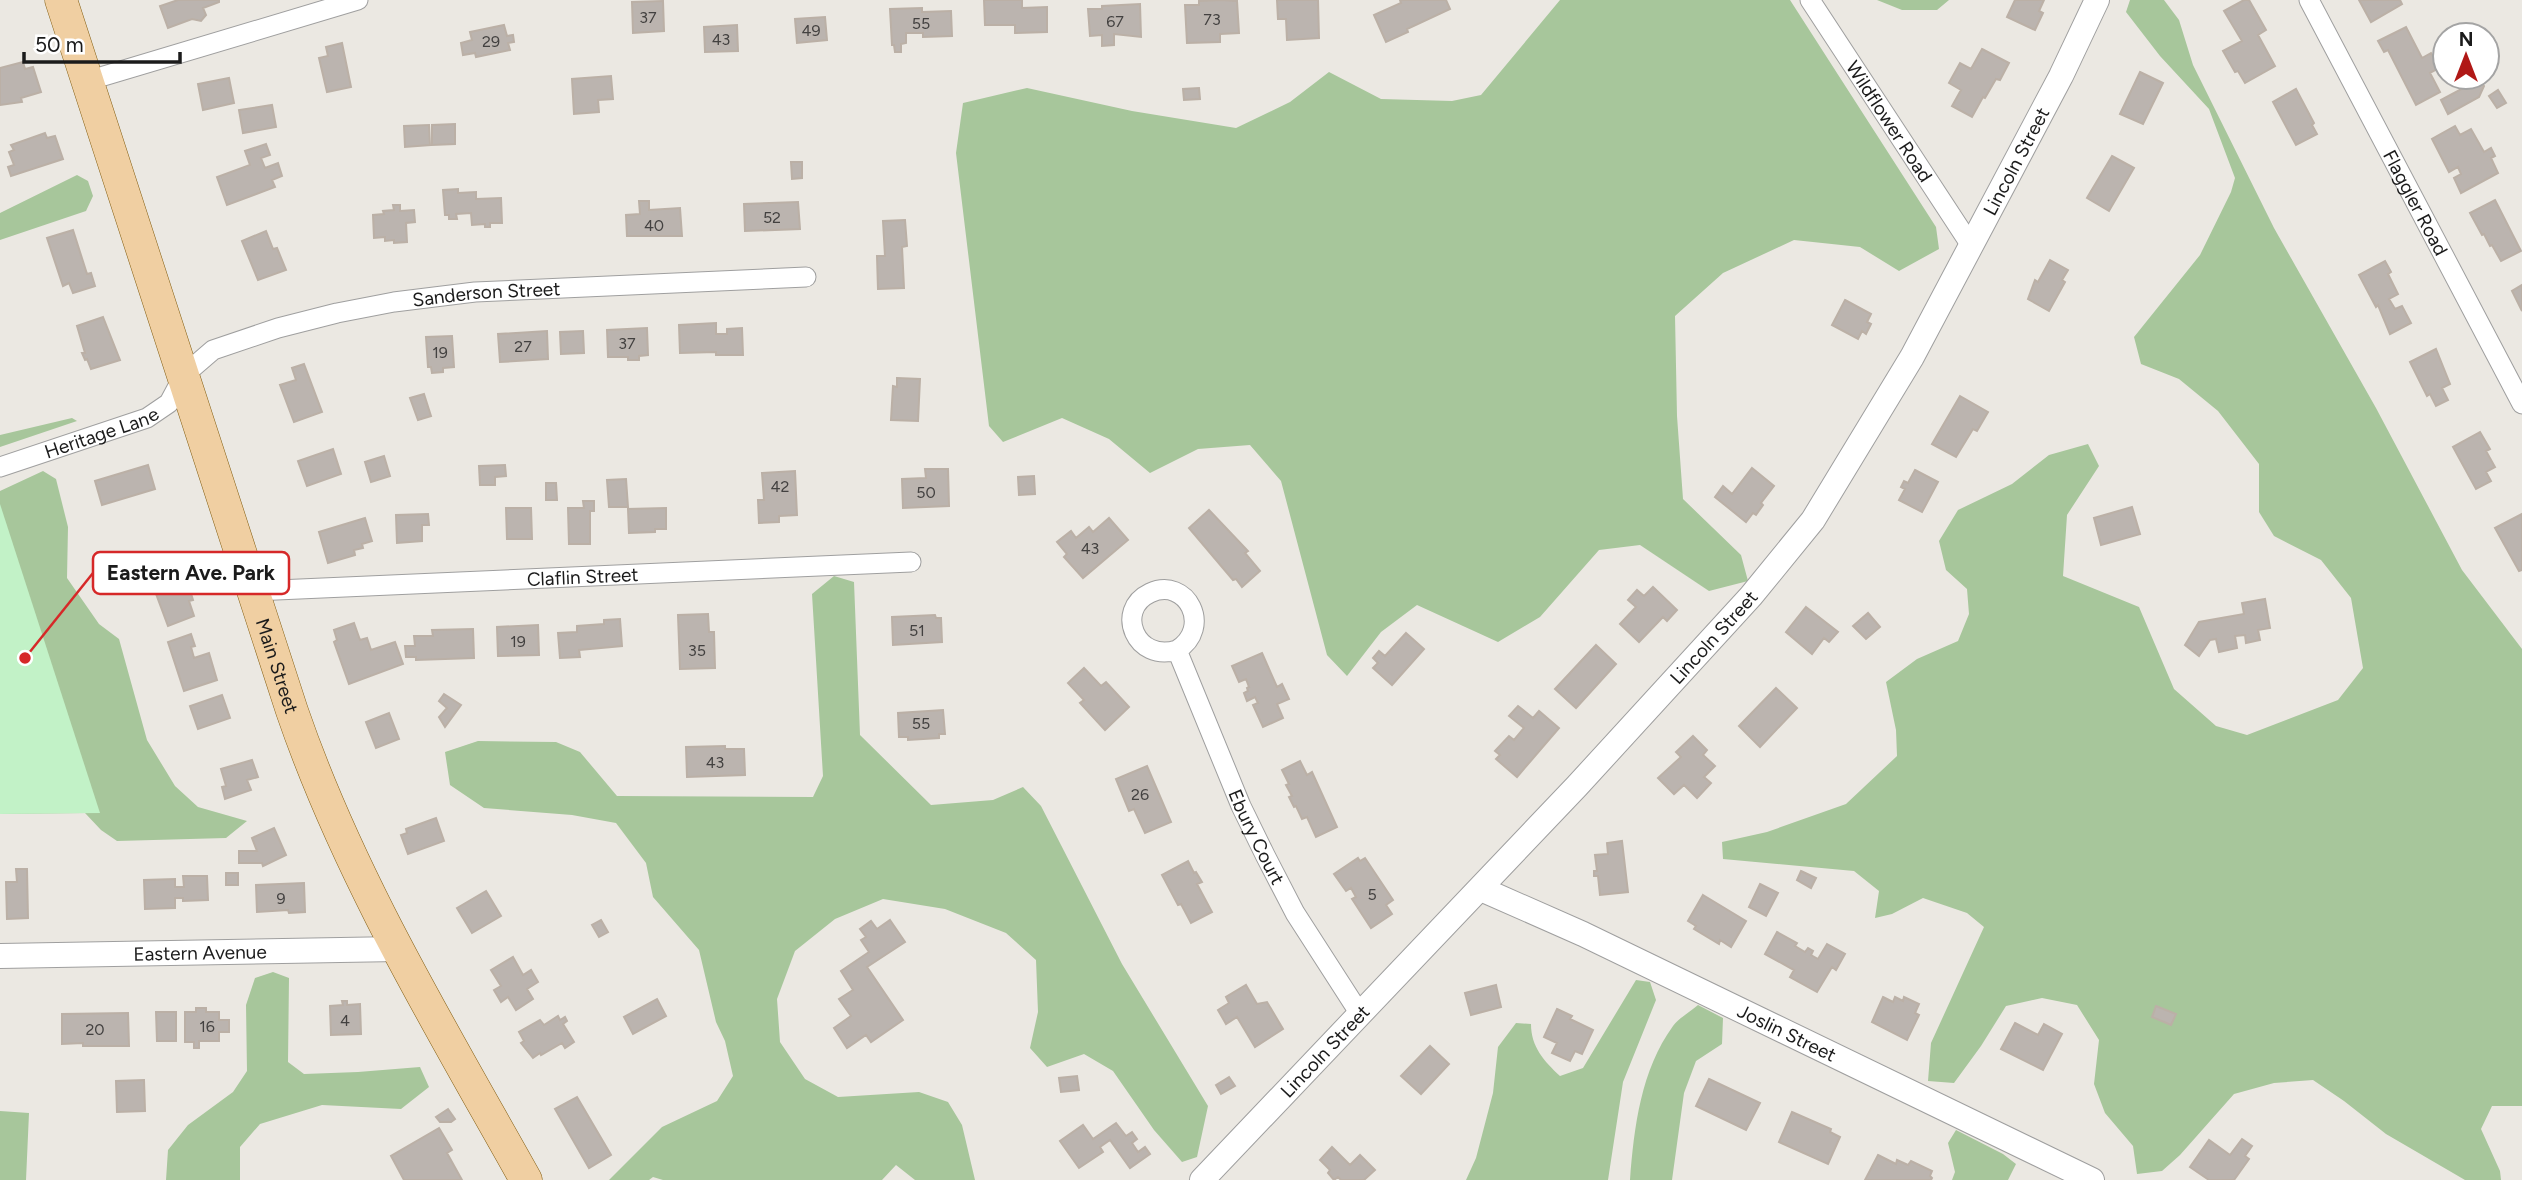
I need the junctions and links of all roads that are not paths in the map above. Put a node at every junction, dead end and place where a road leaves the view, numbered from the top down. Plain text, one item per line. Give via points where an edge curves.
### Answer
1 (61, 0) edge
2 (358, 0) edge
3 (1810, 0) edge
4 (2098, 0) edge
5 (2309, 0) edge
6 (87, 81) junction
7 (1970, 244) junction
8 (806, 277) dead end
9 (184, 376) junction
10 (2522, 404) edge
11 (0, 467) edge
12 (911, 562) dead end
13 (254, 592) junction
14 (1177, 650) dead end
15 (1481, 889) junction
16 (398, 949) junction
17 (0, 956) edge
18 (1360, 1014) junction
19 (526, 1180) edge
20 (1202, 1180) edge
21 (2092, 1180) edge

1 - 6 main road, Main Street
2 - 6 street
3 - 7 street, Wildflower Road
4 - 7 street, Lincoln Street
5 - 10 street, Flaggler Road
6 - 9 main road, Main Street
7 - 15 street, Lincoln Street via 1912,357 1813,520 1751,596
8 - 9 street, Sanderson Street via 531,288 389,302 299,322 213,350
9 - 11 street, Heritage Lane via 169,403 147,418
9 - 13 main road, Main Street
12 - 13 street, Claflin Street
13 - 16 main road, Main Street via 325,798
14 - 18 street, Ebury Court via 1265,855 1295,913
15 - 18 street, Lincoln Street
15 - 21 street, Joslin Street
16 - 17 street, Eastern Avenue
16 - 19 main road, Main Street
18 - 20 street, Lincoln Street

